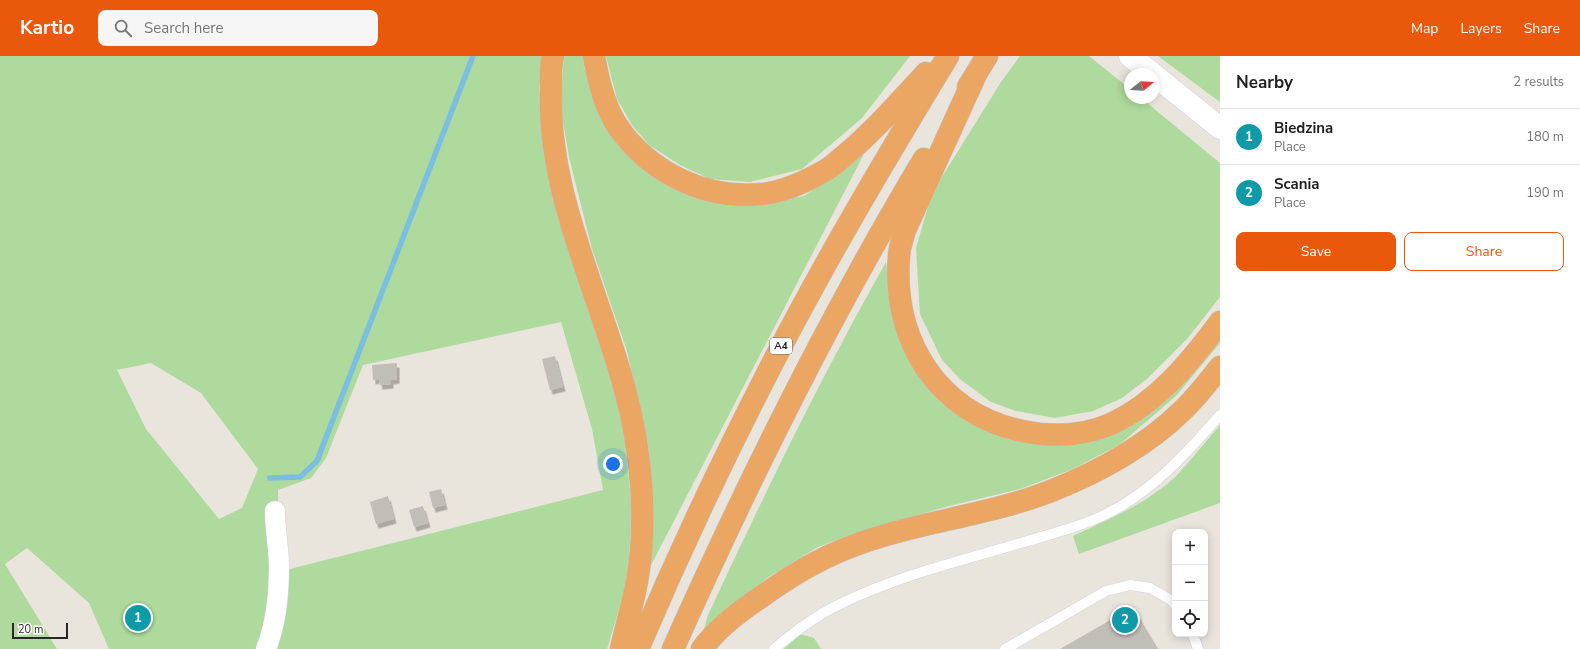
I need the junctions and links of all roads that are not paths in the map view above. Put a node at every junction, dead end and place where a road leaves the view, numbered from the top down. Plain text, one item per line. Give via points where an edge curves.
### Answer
1 (553, 56) edge
2 (594, 56) edge
3 (942, 56) edge
4 (948, 56) edge
5 (1130, 56) edge
6 (983, 62) edge
7 (1145, 68) edge
8 (1160, 81) edge
9 (1220, 128) edge
10 (1220, 322) edge
11 (1220, 367) edge
12 (1220, 414) edge
13 (275, 511) dead end
14 (1173, 601) edge
15 (1194, 637) edge
16 (266, 649) edge
17 (621, 649) edge
18 (638, 649) edge
19 (673, 649) edge
20 (702, 649) edge
21 (774, 649) edge
22 (1005, 649) edge
23 (1198, 649) edge

1 - 17 highway via 550,105 554,147 580,250 625,390 635,438 641,489 642,522 637,580
2 - 3 highway via 599,87 617,126 633,146 653,164 698,188 727,194 763,194 798,184 828,169 858,145
4 - 18 highway, A4 via 875,177 768,371 712,485
5 - 7 street
6 - 10 highway via 905,230 899,255 898,281 906,328 925,369 946,392 975,415 1005,427 1042,435 1083,432 1111,424 1140,408 1171,382
6 - 19 highway via 863,263 796,389 745,490
8 - 9 street
11 - 20 highway via 1183,410 1122,458 1050,491 886,536 814,563 749,605
12 - 21 lane via 1184,455 1146,490 1102,516 1075,527 862,593 808,622
13 - 16 street via 278,586 272,633
14 - 22 lane via 1150,588 1130,585 1106,591
15 - 23 lane

